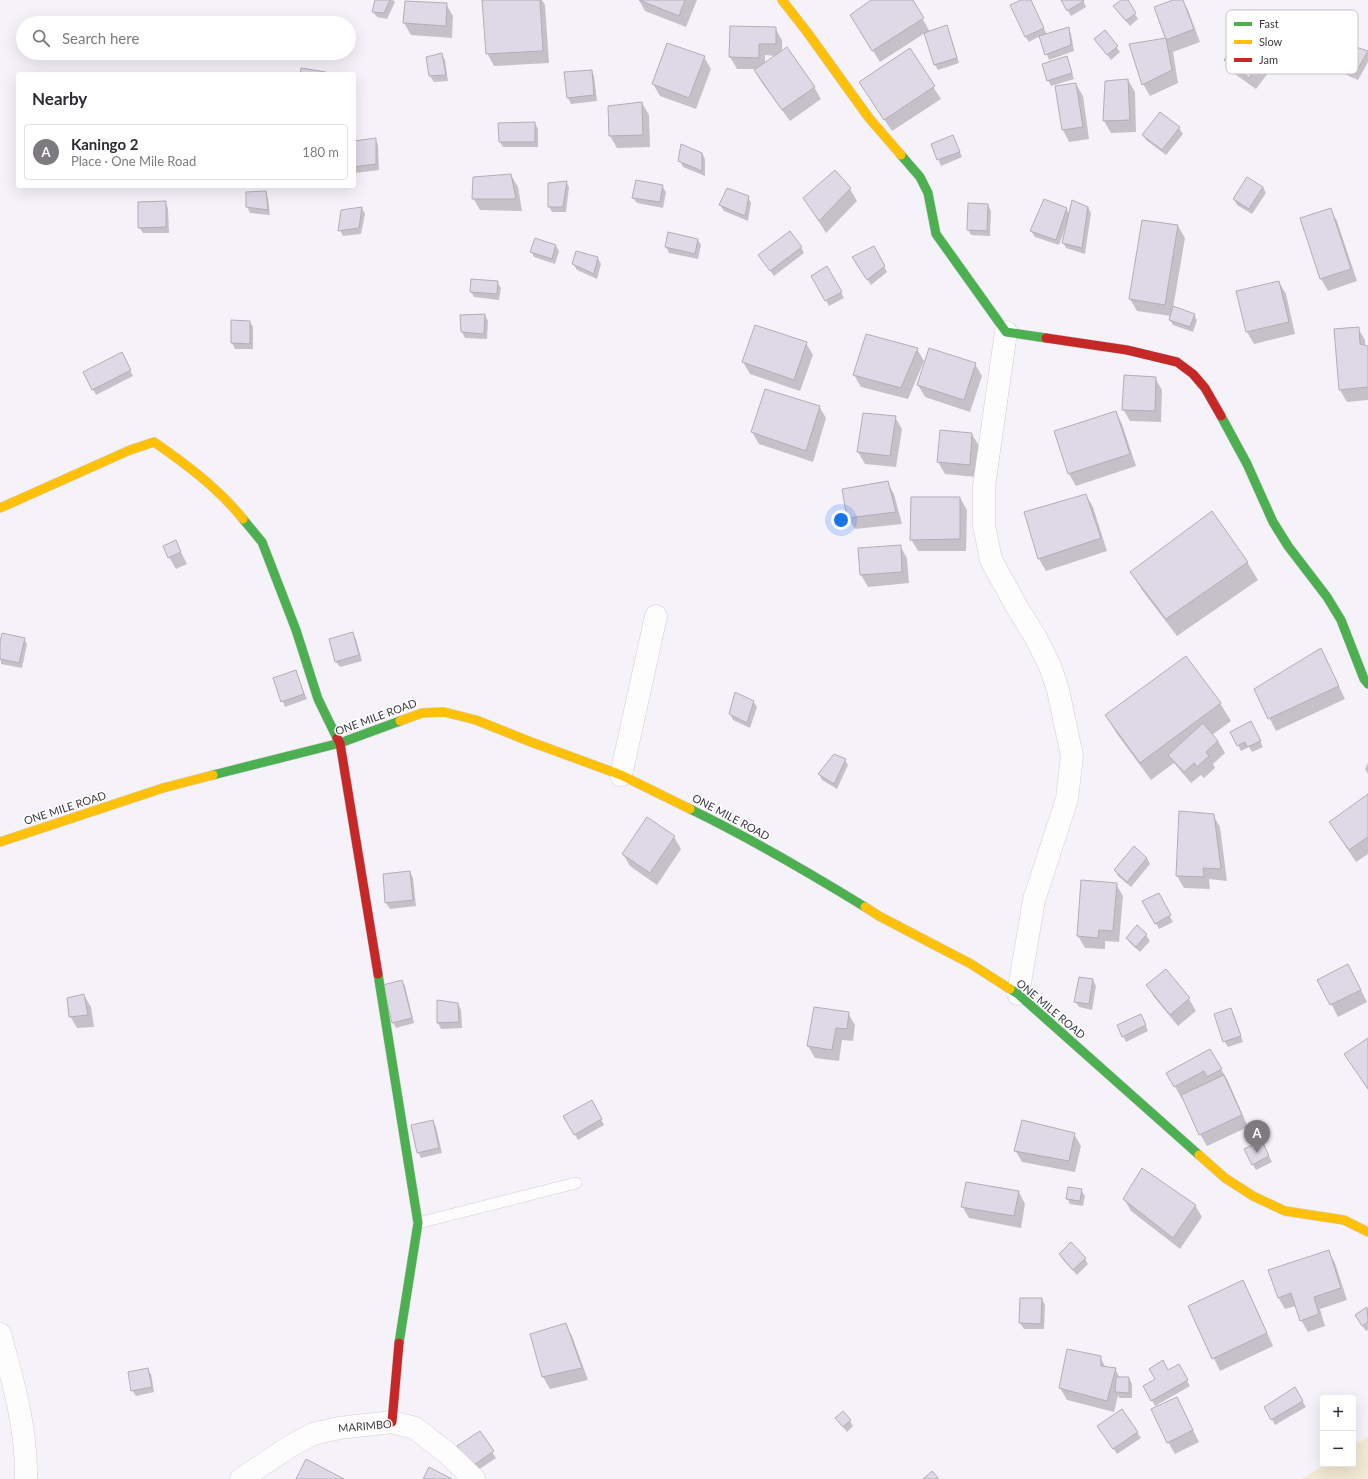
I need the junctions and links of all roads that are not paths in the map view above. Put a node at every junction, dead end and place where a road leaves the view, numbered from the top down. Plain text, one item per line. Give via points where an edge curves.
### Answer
1 (782, 0) edge
2 (1006, 332) junction
3 (0, 508) edge
4 (656, 616) dead end
5 (1368, 684) edge
6 (340, 743) junction
7 (621, 775) junction
8 (0, 842) edge
9 (1018, 994) junction
10 (576, 1183) dead end
11 (418, 1223) junction
12 (1368, 1232) edge
13 (0, 1334) edge
14 (392, 1422) junction
15 (26, 1479) edge
16 (241, 1479) edge
17 (474, 1479) edge

1 - 2 street via 869,118 920,177 928,193 936,234
2 - 5 street via 1127,350 1177,362 1193,374 1205,388 1247,464 1273,522 1341,620 1356,661
2 - 9 street via 984,486 984,525 991,560 1050,666 1058,690 1072,756 1067,799 1034,900
3 - 6 street via 130,450 154,442 190,467 234,508 262,542 296,630 318,699
4 - 7 street
6 - 7 street, ONE MILE ROAD via 422,713 444,712 476,720
6 - 8 street, ONE MILE ROAD via 163,788
6 - 11 street
7 - 9 street, ONE MILE ROAD via 722,824 820,879 879,916 971,964
9 - 12 street, ONE MILE ROAD via 1225,1178 1253,1196 1285,1211 1344,1220
10 - 11 lane
11 - 14 street via 399,1344
13 - 15 street via 18,1399
14 - 16 street, MARIMBO via 339,1428 313,1434
14 - 17 street, MARIMBO via 415,1428 446,1452

